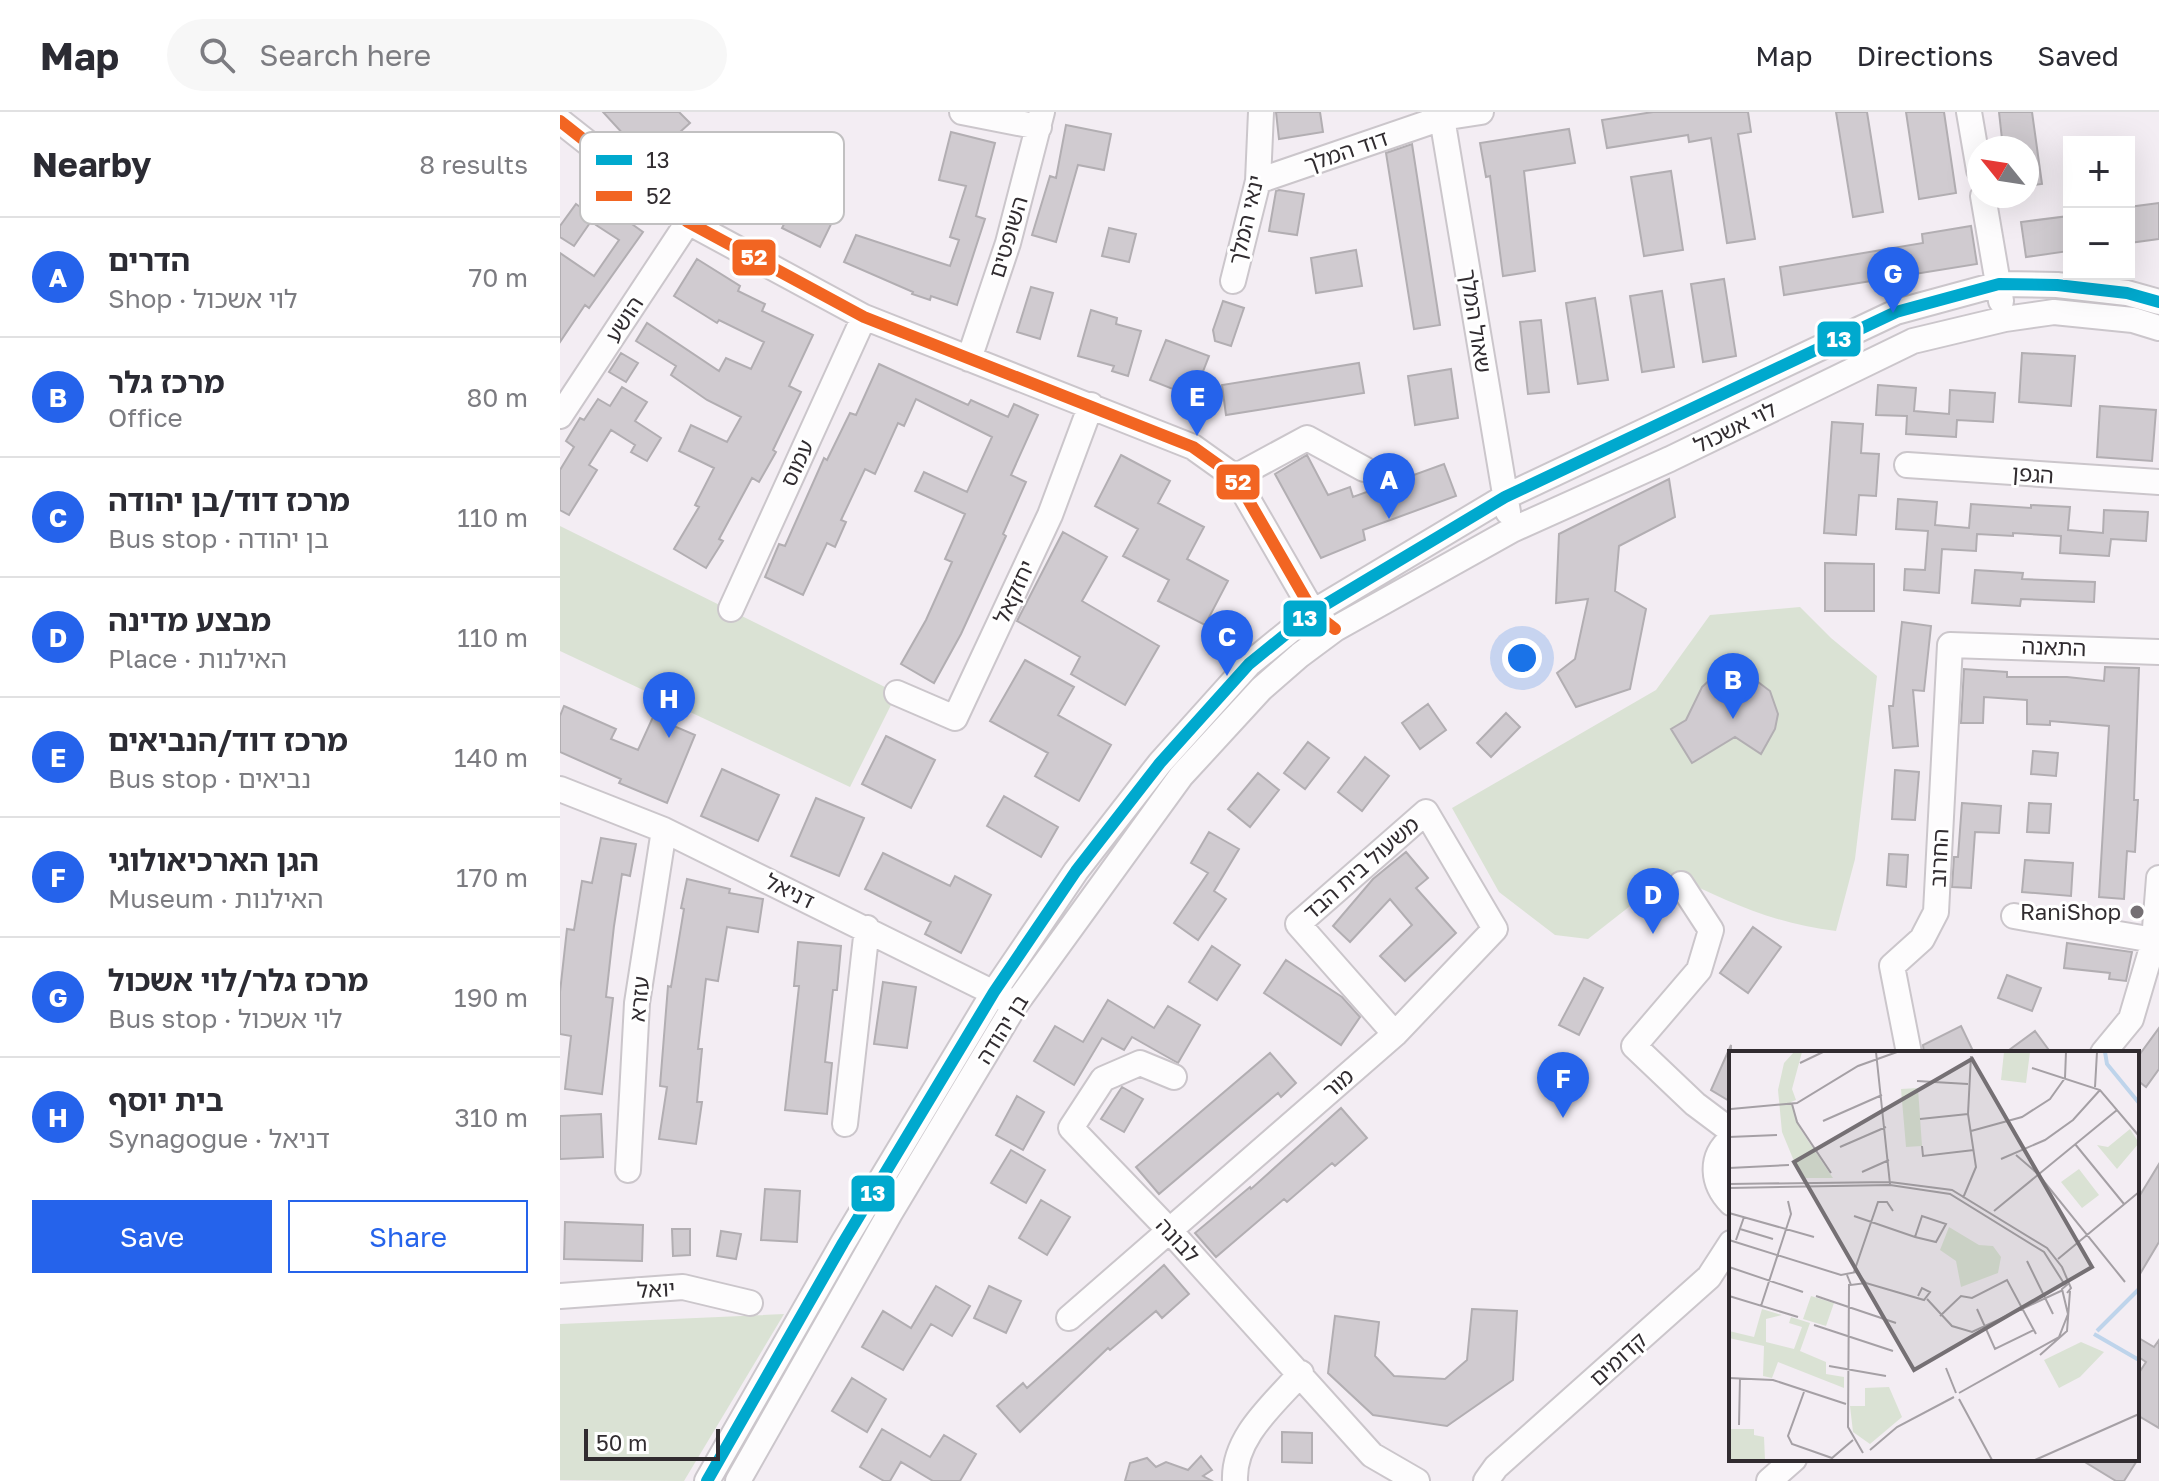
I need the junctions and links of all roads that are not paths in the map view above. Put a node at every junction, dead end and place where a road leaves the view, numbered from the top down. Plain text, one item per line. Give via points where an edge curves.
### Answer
1 (573, 112) edge
2 (962, 112) edge
3 (1261, 112) edge
4 (1481, 112) edge
5 (1969, 112) edge
6 (1442, 115) edge
7 (1040, 119) edge
8 (560, 121) edge
9 (587, 132) edge
10 (580, 136) edge
11 (1973, 136) edge
12 (1258, 181) junction
13 (1985, 208) edge
14 (687, 224) edge
15 (692, 224) edge
16 (1233, 281) dead end
17 (1999, 284) junction
18 (2159, 302) edge
19 (864, 317) junction
20 (2005, 319) junction
21 (2159, 328) edge
22 (969, 359) junction
23 (1091, 405) junction
24 (560, 416) edge
25 (1907, 465) dead end
26 (1364, 469) dead end
27 (1235, 477) junction
28 (2159, 482) edge
29 (1505, 497) junction
30 (1512, 530) junction
31 (731, 609) dead end
32 (1313, 612) junction
33 (1335, 629) junction
34 (1950, 645) joint
35 (2159, 652) edge
36 (897, 693) dead end
37 (560, 789) edge
38 (1426, 812) joint
39 (664, 830) junction
40 (2159, 878) edge
41 (1681, 884) dead end
42 (2014, 916) dead end
43 (867, 928) junction
44 (2156, 941) edge
45 (994, 992) junction
46 (1015, 1005) junction
47 (1395, 1034) junction
48 (1909, 1051) edge
49 (2105, 1051) edge
50 (1174, 1077) dead end
51 (845, 1124) dead end
52 (1729, 1130) edge
53 (1729, 1141) edge
54 (628, 1170) dead end
55 (1729, 1201) edge
56 (1170, 1231) junction
57 (1729, 1246) edge
58 (560, 1296) edge
59 (750, 1303) dead end
60 (1069, 1318) dead end
61 (1301, 1373) junction
62 (1372, 1455) junction
63 (1792, 1461) edge
64 (1491, 1474) edge
65 (707, 1481) edge
66 (738, 1481) edge
67 (1235, 1481) edge
68 (1384, 1481) edge
69 (1417, 1481) edge
70 (1465, 1481) edge
71 (1769, 1481) edge

1 - 9 street
2 - 7 street
3 - 12 street, ינאי המלך
4 - 6 street, דוד המלך
5 - 11 street
6 - 12 street, דוד המלך
6 - 29 street, שאול המלך
7 - 22 street, השופטים via 1008,243
8 - 10 street
12 - 16 street, ינאי המלך
13 - 17 street
14 - 24 street, הושע
15 - 19 street
17 - 18 street, לוי אשכול via 2057,285
17 - 20 street
17 - 29 street, לוי אשכול via 1896,312
19 - 22 street
19 - 31 street, עמוס
20 - 21 street, לוי אשכול via 2054,312
20 - 30 street, לוי אשכול via 1913,341
22 - 23 street
23 - 27 street via 1193,447
23 - 36 street, יחזקאל via 1050,515 955,718
25 - 28 street, הגפן
26 - 27 street via 1307,438
27 - 32 street
29 - 30 street, שאול המלך
29 - 32 street, לוי אשכול
30 - 33 street, לוי אשכול
32 - 33 street
32 - 45 street, בן יהודה via 1249,664 1160,763 1076,871
33 - 46 street, בן יהודה via 1261,689 1181,776
34 - 35 street, התאנה
34 - 48 street, החרוב via 1936,912 1922,939 1892,966
37 - 39 street, דניאל
38 - 47 street, מור via 1495,929
38 - 47 street, משעול בית הבד via 1298,924
39 - 43 street, דניאל
39 - 54 street, עזרא via 637,1003
40 - 44 street
41 - 52 street via 1711,930 1699,970 1634,1046
42 - 44 street
43 - 45 street, דניאל
43 - 51 street
44 - 49 street via 2131,1019
45 - 46 street, דניאל
45 - 65 street, בן יהודה
46 - 66 street, בן יהודה
47 - 56 street, מור
50 - 56 street, לבונה via 1140,1063 1103,1079 1071,1128
53 - 55 street via 1715,1165 1715,1179
56 - 60 street, מור
56 - 61 street, לבונה
57 - 64 street, קדומים via 1709,1277
58 - 59 street, יואל via 683,1287
61 - 62 street, לבונה
61 - 67 street via 1243,1441
62 - 68 street, לבונה
62 - 69 street, לבונה
63 - 71 street
64 - 70 street, קדומים

